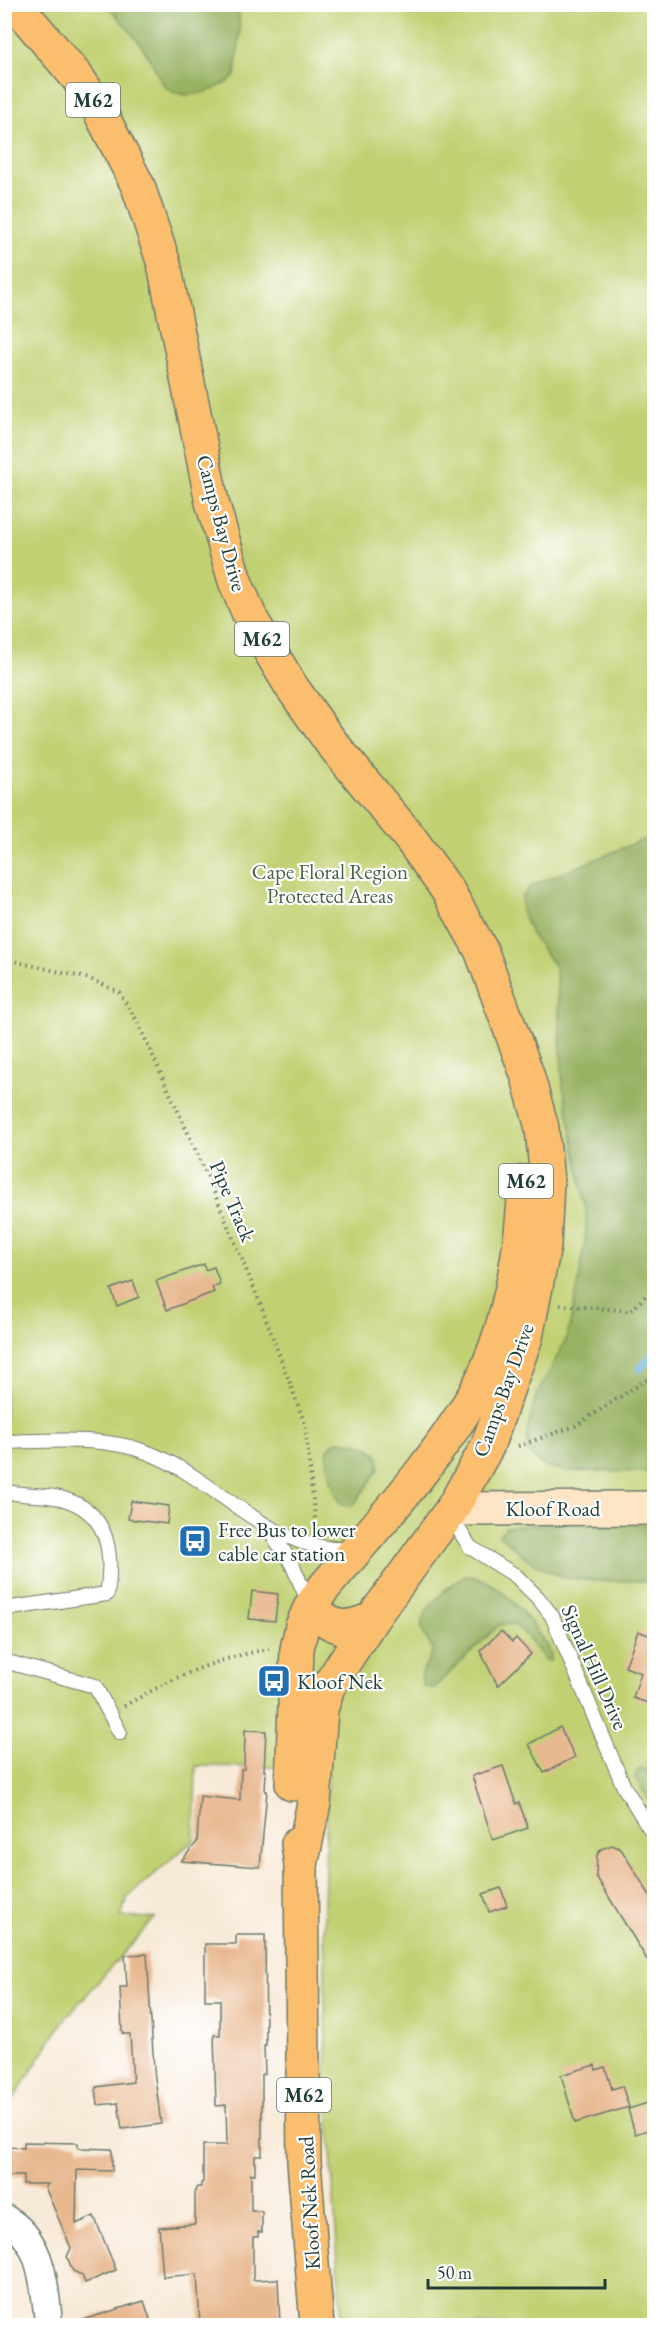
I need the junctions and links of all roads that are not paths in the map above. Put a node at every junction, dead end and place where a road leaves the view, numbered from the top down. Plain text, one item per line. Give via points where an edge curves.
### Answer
1 (15, 4) edge
2 (505, 1010) junction
3 (4, 1442) edge
4 (6, 1492) edge
5 (654, 1508) edge
6 (452, 1509) junction
7 (266, 1526) junction
8 (368, 1537) junction
9 (404, 1576) junction
10 (311, 1606) junction
11 (4, 1609) edge
12 (372, 1619) junction
13 (4, 1661) edge
14 (120, 1733) dead end
15 (654, 1835) edge
16 (302, 1865) junction
17 (4, 2218) edge
18 (49, 2325) edge
19 (317, 2325) edge

1 - 2 main road, Camps Bay Drive / M62 via 77,76 138,186 164,264 212,502 251,620 330,741 448,891 481,950
2 - 6 main road, Camps Bay Drive / M62 via 542,1128 547,1181 544,1246 526,1337 487,1447
2 - 8 main road, Camps Bay Drive / M62 via 526,1173 524,1216 513,1284 494,1349 474,1395 441,1447
3 - 7 lane via 89,1441 144,1451 172,1464
4 - 11 lane via 60,1498 91,1513 107,1542 110,1576 107,1594
5 - 6 main road, Kloof Road
6 - 8 main road
6 - 9 main road, Camps Bay Drive / M62
6 - 15 lane, Signal Hill Drive via 470,1547 516,1576 552,1617 628,1795
7 - 8 lane via 318,1547 339,1550
7 - 10 lane via 288,1556
8 - 9 main road via 376,1544 391,1547 400,1557
8 - 10 main road, M62
9 - 12 main road, M62
10 - 12 main road via 338,1627
10 - 16 main road, Kloof Nek Road / M62 via 302,1626 297,1661 292,1805
12 - 16 main road, Kloof Nek Road / M62 via 328,1687 321,1710 314,1803
13 - 14 lane via 94,1686
16 - 19 main road, Kloof Nek Road / M62 via 304,2162
17 - 18 street via 22,2231 39,2260

